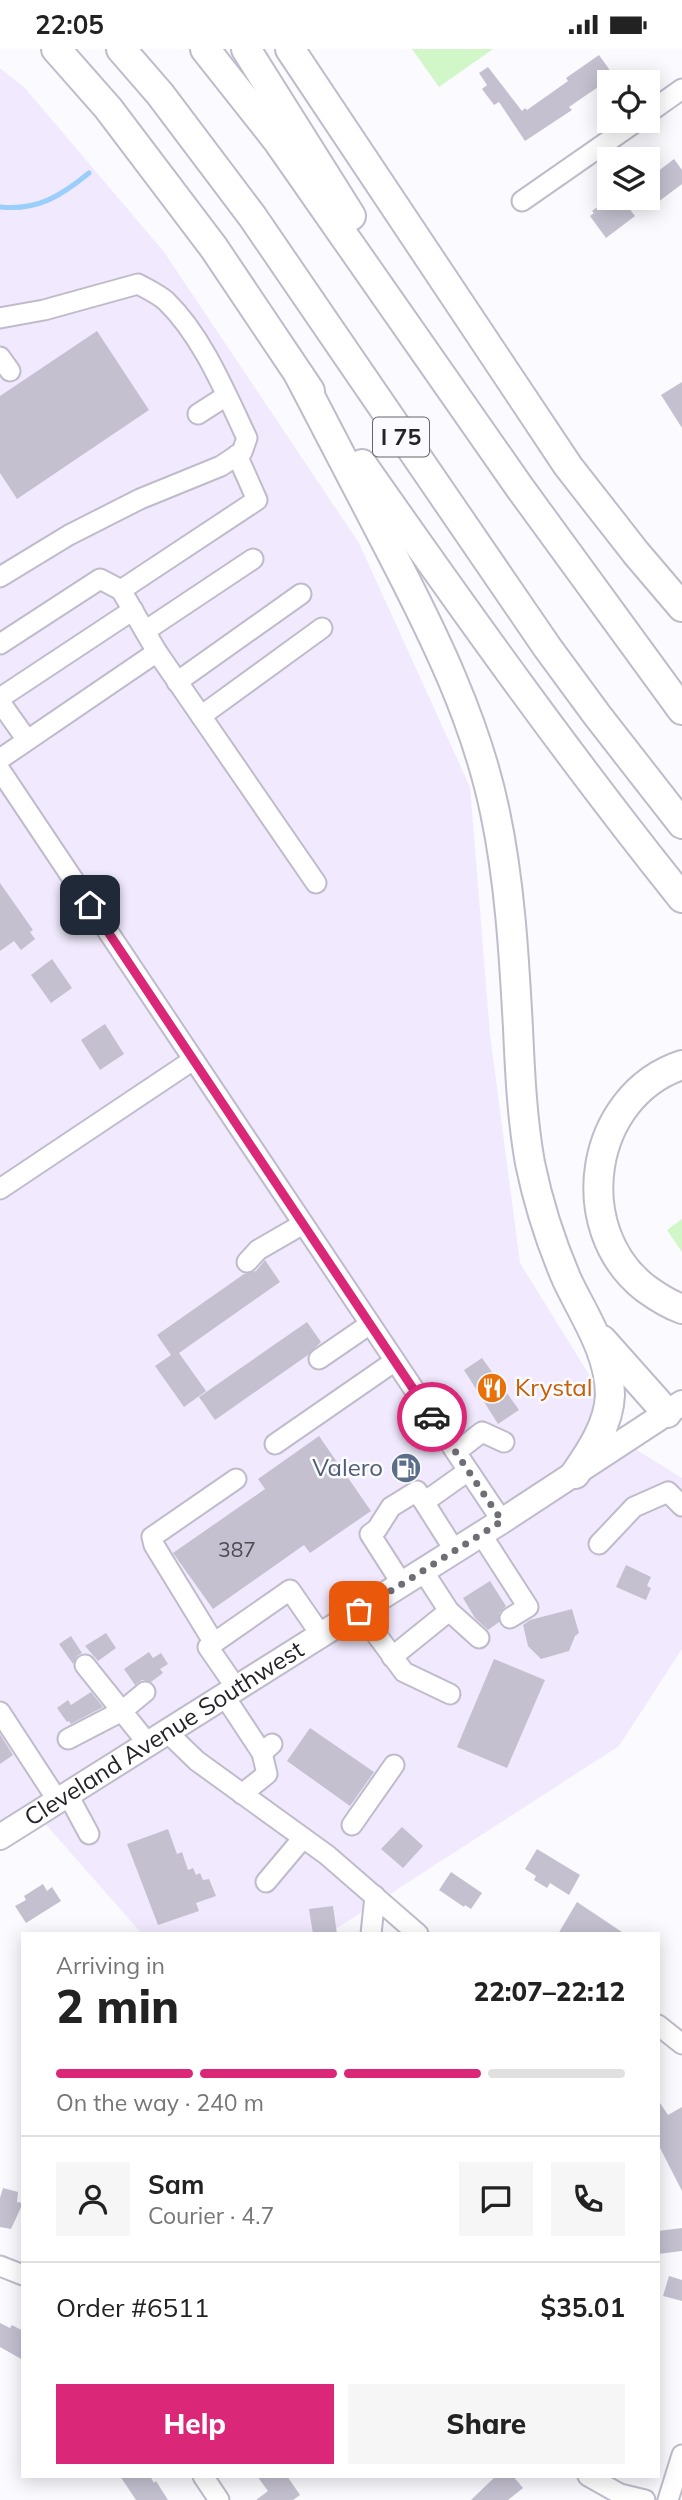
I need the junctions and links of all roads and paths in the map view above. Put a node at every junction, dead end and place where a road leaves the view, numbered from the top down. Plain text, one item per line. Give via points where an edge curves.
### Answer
1 (56, 49) edge
2 (121, 49) edge
3 (205, 49) edge
4 (246, 49) edge
5 (290, 49) edge
6 (682, 89) edge
7 (660, 105) edge
8 (620, 133) edge
9 (523, 201) dead end
10 (0, 318) edge
11 (299, 375) junction
12 (226, 396) junction
13 (198, 414) dead end
14 (485, 437) junction
15 (237, 455) junction
16 (253, 559) dead end
17 (0, 577) edge
18 (121, 590) junction
19 (301, 594) dead end
20 (682, 607) edge
21 (133, 610) junction
22 (322, 628) dead end
23 (145, 631) junction
24 (0, 644) edge
25 (157, 652) junction
26 (177, 682) junction
27 (0, 700) edge
28 (682, 711) edge
29 (201, 716) junction
30 (27, 740) junction
31 (0, 759) edge
32 (0, 770) edge
33 (682, 824) edge
34 (316, 883) dead end
35 (682, 898) edge
36 (193, 1060) junction
37 (682, 1065) edge
38 (0, 1189) edge
39 (303, 1224) junction
40 (247, 1262) dead end
41 (682, 1308) edge
42 (588, 1321) junction
43 (370, 1324) junction
44 (398, 1355) junction
45 (319, 1359) dead end
46 (677, 1413) edge
47 (504, 1442) dead end
48 (275, 1444) dead end
49 (456, 1452) junction
50 (468, 1471) junction
51 (575, 1474) junction
52 (236, 1479) dead end
53 (421, 1498) junction
54 (682, 1506) edge
55 (492, 1527) junction
56 (599, 1544) dead end
57 (455, 1551) junction
58 (423, 1571) junction
59 (402, 1584) junction
60 (359, 1611) junction
61 (449, 1611) junction
62 (510, 1618) dead end
63 (321, 1635) junction
64 (479, 1638) dead end
65 (214, 1643) junction
66 (392, 1657) junction
67 (85, 1665) dead end
68 (145, 1692) dead end
69 (231, 1693) junction
70 (450, 1695) dead end
71 (122, 1711) junction
72 (0, 1712) edge
73 (68, 1739) dead end
74 (158, 1739) junction
75 (394, 1765) dead end
76 (242, 1794) junction
77 (63, 1798) junction
78 (352, 1825) dead end
79 (89, 1834) dead end
80 (0, 1837) edge
81 (303, 1838) junction
82 (266, 1882) dead end
83 (375, 1896) junction
84 (371, 1932) edge
85 (416, 1932) edge
86 (660, 2026) edge
87 (681, 2042) edge
88 (0, 2266) edge
89 (21, 2274) edge
90 (682, 2455) edge
91 (204, 2478) edge
92 (592, 2478) edge
93 (219, 2500) edge
94 (645, 2500) edge
95 (668, 2500) edge

1 - 11 highway via 108,108 214,248
2 - 33 highway, I 75 via 238,196 547,647
3 - 14 highway, I 75 via 277,140
4 - 14 highway
5 - 20 highway via 568,466
6 - 7 street
8 - 9 street
10 - 12 street via 138,284 164,299 186,324
11 - 35 highway via 529,700
11 - 42 highway via 433,633 483,762 504,858 530,1163 549,1234
12 - 13 street
12 - 15 street via 247,438
14 - 28 highway, I 75
15 - 17 street via 69,535
15 - 18 street via 257,500
16 - 23 street
18 - 21 street
18 - 24 street via 100,579
19 - 26 street
21 - 23 street
21 - 27 street
22 - 29 street
23 - 25 street
25 - 26 street
25 - 30 street
26 - 29 street
27 - 30 street
29 - 34 street
30 - 31 street
32 - 36 street
36 - 38 street
36 - 39 street
37 - 41 highway via 657,1077 622,1111 600,1157 597,1184 599,1211 620,1262 655,1296
39 - 40 street via 258,1250
39 - 43 street
42 - 46 highway via 604,1343
42 - 51 highway via 605,1364 610,1396 601,1432
43 - 44 street
43 - 45 street
44 - 48 street
44 - 49 street
46 - 51 main road, Cleveland Avenue Southwest
47 - 49 street via 482,1432
49 - 50 street
50 - 53 street via 430,1498
50 - 55 street
51 - 55 main road, Cleveland Avenue Southwest
52 - 65 street via 152,1537
53 - 57 street
53 - 59 street via 417,1491 391,1507 370,1534
54 - 56 street via 668,1492 634,1507
55 - 57 main road, Cleveland Avenue Southwest
55 - 62 street via 528,1607
57 - 58 main road, Cleveland Avenue Southwest
58 - 59 main road, Cleveland Avenue Southwest
58 - 61 street
59 - 60 main road, Cleveland Avenue Southwest
60 - 63 main road, Cleveland Avenue Southwest
60 - 66 street
61 - 64 street
61 - 66 street
63 - 65 street via 290,1590
63 - 69 main road, Cleveland Avenue Southwest
65 - 69 street via 208,1647
66 - 70 street via 404,1672
67 - 71 street
68 - 71 street
69 - 74 main road, Cleveland Avenue Southwest
69 - 76 street via 267,1749 267,1774
71 - 73 street
71 - 74 street
72 - 77 street
74 - 76 street
74 - 77 main road, Cleveland Avenue Southwest
75 - 78 street
76 - 81 street
77 - 79 street
77 - 80 main road, Cleveland Avenue Southwest
81 - 82 street
81 - 83 street
83 - 84 street
83 - 85 street
86 - 87 street
88 - 89 street
90 - 95 street
91 - 93 street
92 - 94 street via 620,2494

